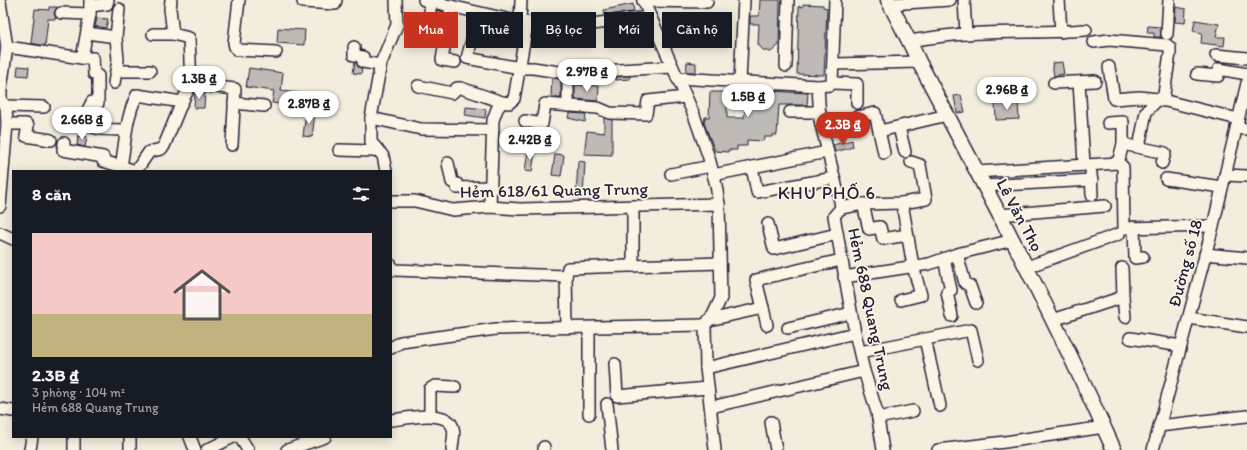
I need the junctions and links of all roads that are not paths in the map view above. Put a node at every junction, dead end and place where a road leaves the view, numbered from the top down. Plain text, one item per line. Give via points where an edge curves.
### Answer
1 (108, 0) edge
2 (170, 0) edge
3 (239, 0) edge
4 (336, 0) edge
5 (396, 0) edge
6 (521, 0) edge
7 (744, 0) edge
8 (788, 0) edge
9 (836, 0) edge
10 (950, 0) edge
11 (964, 0) edge
12 (1059, 0) edge
13 (1170, 0) edge
14 (428, 1) edge
15 (643, 1) edge
16 (0, 2) edge
17 (303, 2) dead end
18 (707, 2) dead end
19 (889, 2) edge
20 (451, 6) junction
21 (90, 7) edge
22 (119, 9) dead end
23 (428, 12) edge
24 (450, 12) edge
25 (477, 12) edge
26 (520, 12) edge
27 (648, 12) edge
28 (61, 13) dead end
29 (523, 22) edge
30 (604, 23) edge
31 (523, 26) edge
32 (654, 26) edge
33 (1086, 30) dead end
34 (1061, 32) junction
35 (87, 33) junction
36 (153, 34) dead end
37 (173, 34) junction
38 (966, 34) junction
39 (1167, 34) dead end
40 (116, 37) junction
41 (909, 41) junction
42 (1094, 42) dead end
43 (7, 47) junction
44 (354, 47) dead end
45 (444, 48) edge
46 (470, 48) edge
47 (276, 52) dead end
48 (1216, 55) dead end
49 (82, 58) junction
50 (1247, 58) edge
51 (455, 62) dead end
52 (919, 62) junction
53 (834, 64) junction
54 (380, 65) junction
55 (786, 66) dead end
56 (672, 67) junction
57 (1110, 67) dead end
58 (520, 68) junction
59 (117, 71) junction
60 (150, 71) dead end
61 (568, 73) junction
62 (1198, 74) dead end
63 (1247, 74) edge
64 (677, 78) junction
65 (740, 82) junction
66 (1079, 82) junction
67 (1095, 82) dead end
68 (114, 83) dead end
69 (832, 83) junction
70 (1054, 83) dead end
71 (191, 84) junction
72 (418, 86) dead end
73 (818, 86) junction
74 (1247, 86) edge
75 (686, 97) junction
76 (1161, 100) junction
77 (182, 102) junction
78 (502, 102) junction
79 (234, 103) junction
80 (857, 103) dead end
81 (6, 106) junction
82 (264, 106) dead end
83 (568, 106) junction
84 (44, 107) dead end
85 (790, 112) dead end
86 (820, 112) junction
87 (947, 115) junction
88 (371, 118) junction
89 (525, 121) dead end
90 (7, 124) junction
91 (1108, 124) dead end
92 (821, 125) junction
93 (1241, 125) edge
94 (899, 127) junction
95 (125, 130) junction
96 (494, 130) junction
97 (880, 131) junction
98 (51, 140) dead end
99 (64, 143) dead end
100 (1123, 144) junction
101 (232, 145) dead end
102 (374, 147) junction
103 (1139, 147) junction
104 (339, 150) dead end
105 (827, 152) junction
106 (905, 152) dead end
107 (884, 153) dead end
108 (911, 162) dead end
109 (448, 163) dead end
110 (1118, 163) junction
111 (1162, 163) dead end
112 (1088, 164) junction
113 (120, 166) junction
114 (752, 167) junction
115 (133, 170) edge
116 (137, 170) edge
117 (386, 170) edge
118 (712, 170) junction
119 (977, 172) junction
120 (671, 174) dead end
121 (1225, 175) junction
122 (1247, 176) edge
123 (834, 178) junction
124 (1092, 180) junction
125 (1166, 180) dead end
126 (984, 186) junction
127 (491, 187) junction
128 (1222, 187) junction
129 (1092, 194) dead end
130 (392, 201) edge
131 (902, 203) junction
132 (719, 204) junction
133 (863, 204) junction
134 (0, 206) edge
135 (633, 206) junction
136 (1105, 206) dead end
137 (490, 207) junction
138 (841, 208) junction
139 (999, 215) junction
140 (768, 224) dead end
141 (1213, 226) junction
142 (1126, 230) junction
143 (837, 234) junction
144 (907, 235) junction
145 (1, 236) edge
146 (12, 239) edge
147 (1013, 240) junction
148 (957, 254) junction
149 (1205, 254) junction
150 (1143, 257) dead end
151 (944, 258) junction
152 (1247, 258) edge
153 (841, 260) junction
154 (720, 263) junction
155 (633, 266) junction
156 (913, 266) junction
157 (1026, 267) junction
158 (392, 268) edge
159 (1122, 268) dead end
160 (566, 276) junction
161 (844, 276) junction
162 (1123, 297) junction
163 (902, 300) dead end
164 (976, 303) dead end
165 (763, 308) junction
166 (851, 313) junction
167 (952, 316) dead end
168 (1125, 317) dead end
169 (1189, 318) junction
170 (1053, 320) junction
171 (707, 323) junction
172 (767, 325) dead end
173 (567, 327) junction
174 (1247, 327) edge
175 (589, 328) junction
176 (788, 328) dead end
177 (855, 333) junction
178 (1130, 338) dead end
179 (925, 339) junction
180 (1181, 346) junction
181 (392, 347) edge
182 (860, 352) junction
183 (978, 360) dead end
184 (615, 364) dead end
185 (706, 368) junction
186 (864, 371) junction
187 (455, 387) dead end
188 (708, 388) junction
189 (607, 404) dead end
190 (710, 406) junction
191 (940, 406) dead end
192 (0, 409) edge
193 (12, 411) edge
194 (913, 411) dead end
195 (589, 414) dead end
196 (430, 416) junction
197 (1247, 416) edge
198 (878, 418) junction
199 (392, 420) edge
200 (771, 422) dead end
201 (1159, 426) junction
202 (1104, 427) junction
203 (32, 438) edge
204 (74, 438) edge
205 (130, 438) edge
206 (190, 438) edge
207 (232, 438) edge
208 (241, 438) edge
209 (319, 438) edge
210 (1005, 446) edge
211 (30, 450) edge
212 (74, 450) edge
213 (130, 450) edge
214 (195, 450) edge
215 (207, 450) edge
216 (248, 450) edge
217 (287, 450) edge
218 (452, 450) edge
219 (612, 450) edge
220 (715, 450) edge
221 (776, 450) edge
222 (883, 450) edge
223 (938, 450) edge
224 (943, 450) edge
225 (1114, 450) edge
226 (1153, 450) edge

1 - 21 street via 107,4
2 - 37 street
3 - 47 street via 235,47 238,50
4 - 17 street via 336,4
5 - 54 street via 397,25
6 - 26 street
7 - 65 street
8 - 55 street
9 - 53 street
10 - 19 street
11 - 38 street
12 - 34 street
13 - 39 street
14 - 20 street
14 - 23 street
15 - 18 street
15 - 27 street
16 - 43 street
19 - 41 main road, Lê Văn Thọ
20 - 24 street
20 - 25 street
21 - 28 street
21 - 35 street
22 - 40 street
29 - 30 street via 575,26
31 - 58 street via 526,30
32 - 56 street
33 - 34 street
34 - 38 street
35 - 40 street
35 - 49 street
36 - 37 street
37 - 71 street via 189,38
38 - 41 street
40 - 59 street
41 - 52 main road, Lê Văn Thọ
42 - 76 street via 1109,40 1167,45 1170,53
43 - 49 street
43 - 81 street via 1,95 1,101
44 - 54 street via 354,56 363,57 362,62
45 - 51 street via 442,60
46 - 58 street via 467,58
48 - 50 street
49 - 95 street via 93,58 94,74 98,76 99,82 98,103 92,102 86,122 94,128
52 - 53 street
52 - 87 main road, Lê Văn Thọ
53 - 69 street
54 - 88 street
56 - 61 street
56 - 64 street
57 - 76 street via 1114,99
58 - 61 street
58 - 78 street via 514,99 509,103
59 - 60 street
59 - 68 street
61 - 83 street
62 - 63 street via 1218,76 1219,69
64 - 65 street
64 - 75 street
65 - 73 street
66 - 67 street
66 - 70 street
66 - 112 street
69 - 73 street
69 - 80 street via 857,84
71 - 77 street
71 - 79 street via 235,90
72 - 78 street via 452,93 461,88
73 - 86 street, Hẻm 688 Quang Trung
74 - 93 street, Đường số 18
75 - 83 street via 648,100 646,114 610,114 598,108
75 - 118 street
76 - 93 street
76 - 103 street via 1146,112
77 - 95 street via 137,96 130,108
77 - 116 street via 164,146 149,152
78 - 96 street via 497,109
79 - 82 street
79 - 101 street
81 - 84 street
81 - 90 street
83 - 89 street via 545,104 542,124
85 - 86 street
86 - 92 street, Hẻm 688 Quang Trung
87 - 94 street
87 - 119 main road, Lê Văn Thọ
88 - 96 street via 421,129
88 - 102 street via 371,142
90 - 98 street via 26,124 26,136
90 - 134 street
91 - 100 street via 1123,122
92 - 97 street via 875,113
92 - 105 street, Hẻm 688 Quang Trung
93 - 121 street, Đường số 18
94 - 97 street
94 - 106 street
95 - 113 street
96 - 127 street
97 - 107 street
99 - 113 street via 63,150 103,157 103,161
100 - 103 street
100 - 110 street
102 - 104 street via 372,151
102 - 117 street via 384,156
103 - 111 street via 1165,153
105 - 114 street
105 - 123 street, Hẻm 688 Quang Trung
108 - 131 street via 920,165 926,199
109 - 127 street via 452,182 457,184 457,188
110 - 112 street
110 - 142 street via 1123,167
112 - 119 street
112 - 124 street
113 - 115 street
114 - 118 street
114 - 123 street via 757,192
118 - 120 street
118 - 132 street
119 - 126 main road, Lê Văn Thọ
121 - 122 street
121 - 128 street, Đường số 18
123 - 138 street, Hẻm 688 Quang Trung
124 - 126 street
124 - 129 street
125 - 128 street
126 - 139 main road, Lê Văn Thọ
127 - 137 street
128 - 141 street, Đường số 18
130 - 137 street, Hẻm 618/61 Quang Trung via 415,201 453,210
131 - 133 street
131 - 144 street
132 - 135 street, Hẻm 618/61 Quang Trung
132 - 154 street
133 - 138 street
133 - 144 street via 869,229 880,227 883,239
135 - 137 street, Hẻm 618/61 Quang Trung via 520,209
135 - 155 street
136 - 139 street
138 - 143 street, Hẻm 688 Quang Trung via 834,216
139 - 147 main road, Lê Văn Thọ
140 - 143 street via 774,249
141 - 142 street
141 - 149 street, Đường số 18
142 - 150 street via 1135,258
142 - 157 street
143 - 153 street, Hẻm 688 Quang Trung
144 - 156 street
145 - 146 street
147 - 148 street
147 - 157 main road, Lê Văn Thọ
148 - 151 street
148 - 164 street via 965,283 970,286
149 - 152 street
149 - 169 street, Đường số 18
151 - 156 street via 929,264
151 - 167 street via 951,290 947,292
153 - 161 street, Hẻm 688 Quang Trung
153 - 165 street via 756,280
154 - 155 street
154 - 171 street via 721,298
155 - 160 street via 568,268
156 - 161 street
156 - 163 street via 921,295
157 - 170 main road, Lê Văn Thọ
158 - 160 street
159 - 162 street
160 - 173 street
161 - 166 street, Hẻm 688 Quang Trung
162 - 168 street
162 - 170 street
165 - 171 street
165 - 172 street
166 - 176 street
166 - 177 street, Hẻm 688 Quang Trung
169 - 174 street
169 - 180 street, Đường số 18
170 - 202 main road, Lê Văn Thọ
171 - 175 street
171 - 185 street
173 - 175 street
173 - 181 street via 496,328 401,342
175 - 195 street
177 - 182 street, Hẻm 688 Quang Trung
177 - 185 street
178 - 180 street
179 - 182 street
179 - 183 street via 971,330
179 - 191 street
180 - 201 street, Đường số 18
182 - 186 street, Hẻm 688 Quang Trung
184 - 188 street via 617,396
185 - 188 street
186 - 190 street
186 - 198 street, Hẻm 688 Quang Trung
187 - 196 street via 435,386 430,389
188 - 190 street
189 - 219 street
190 - 220 street
192 - 193 street
194 - 198 street
196 - 199 street
196 - 218 street via 442,418 453,427
197 - 201 street
198 - 222 street, Hẻm 688 Quang Trung
200 - 221 street
201 - 226 street, Đường số 18
202 - 210 street
202 - 225 main road, Lê Văn Thọ
203 - 211 street
204 - 212 street
205 - 213 street
206 - 214 street
207 - 215 street
208 - 216 street
209 - 217 street
210 - 224 street
223 - 224 street

